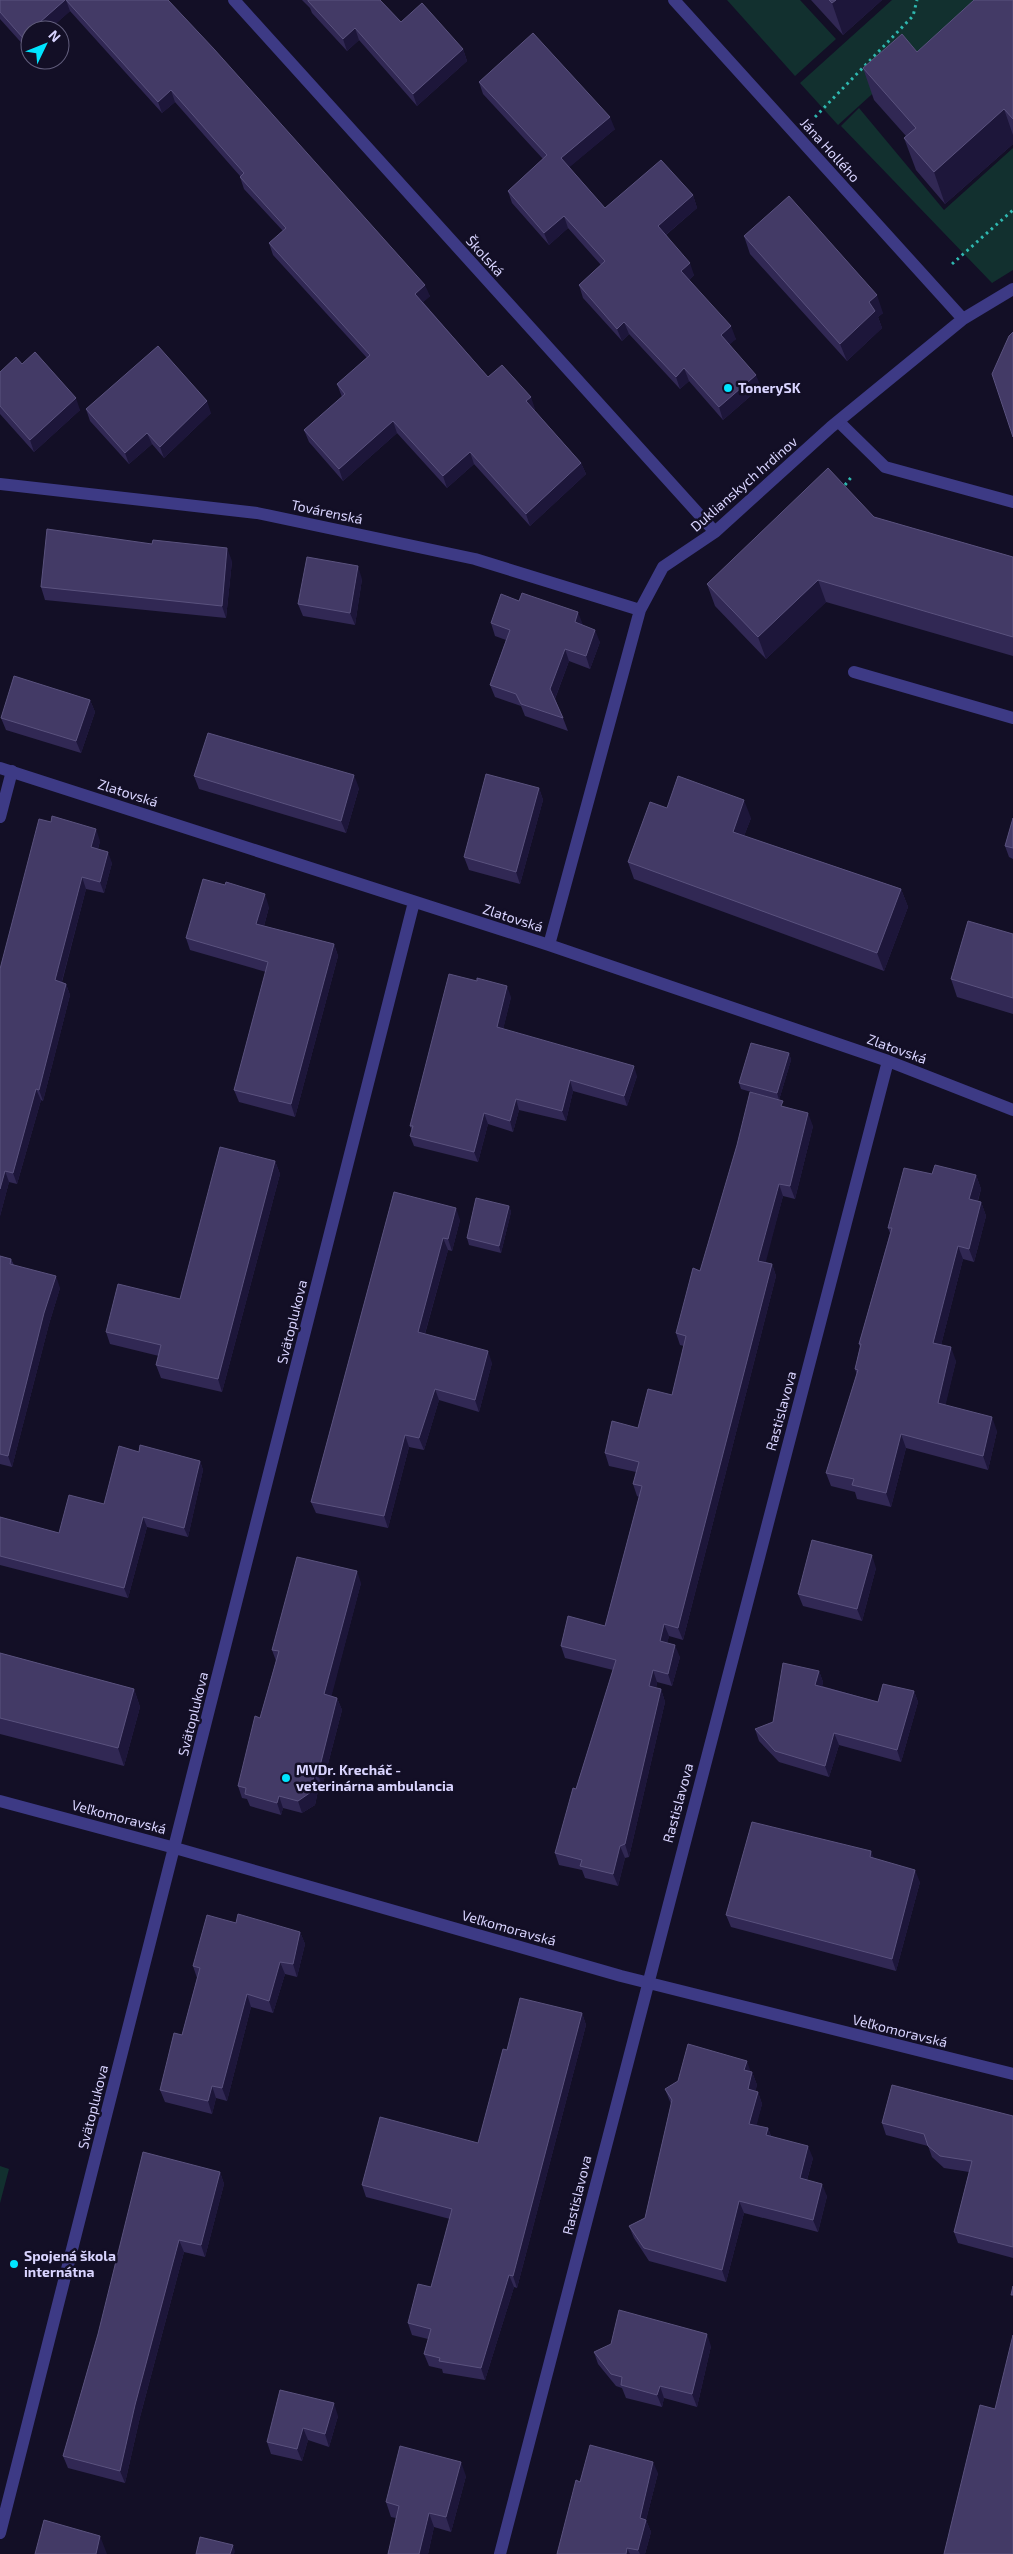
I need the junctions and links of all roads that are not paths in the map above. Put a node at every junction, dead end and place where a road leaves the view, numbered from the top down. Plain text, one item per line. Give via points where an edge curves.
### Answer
1 (234, 0) edge
2 (674, 0) edge
3 (1013, 289) edge
4 (963, 319) junction
5 (839, 422) junction
6 (0, 484) edge
7 (1013, 502) edge
8 (714, 532) junction
9 (640, 610) junction
10 (854, 672) dead end
11 (1013, 718) edge
12 (6, 769) edge
13 (0, 817) edge
14 (414, 902) junction
15 (549, 945) junction
16 (888, 1060) junction
17 (1013, 1110) edge
18 (0, 1801) edge
19 (175, 1848) junction
20 (647, 1983) junction
21 (1013, 2074) edge
22 (0, 2533) edge
23 (500, 2554) edge

1 - 8 street, Školská
2 - 4 street, Jána Hollého
3 - 4 street, Duklianskych hrdinov
4 - 5 street, Duklianskych hrdinov
5 - 7 street via 885,467
5 - 8 street, Duklianskych hrdinov
6 - 9 street, Továrenská via 257,513 476,559
8 - 9 street, Duklianskych hrdinov via 663,567
9 - 15 street, Duklianskych hrdinov
10 - 11 street
12 - 13 street
12 - 14 street, Zlatovská
14 - 15 street, Zlatovská
14 - 19 street, Svätoplukova
15 - 16 street, Zlatovská
16 - 17 street, Zlatovská
16 - 20 street, Rastislavova
18 - 19 street, Veľkomoravská
19 - 20 street, Veľkomoravská
19 - 22 street, Svätoplukova
20 - 21 street, Veľkomoravská
20 - 23 street, Rastislavova

